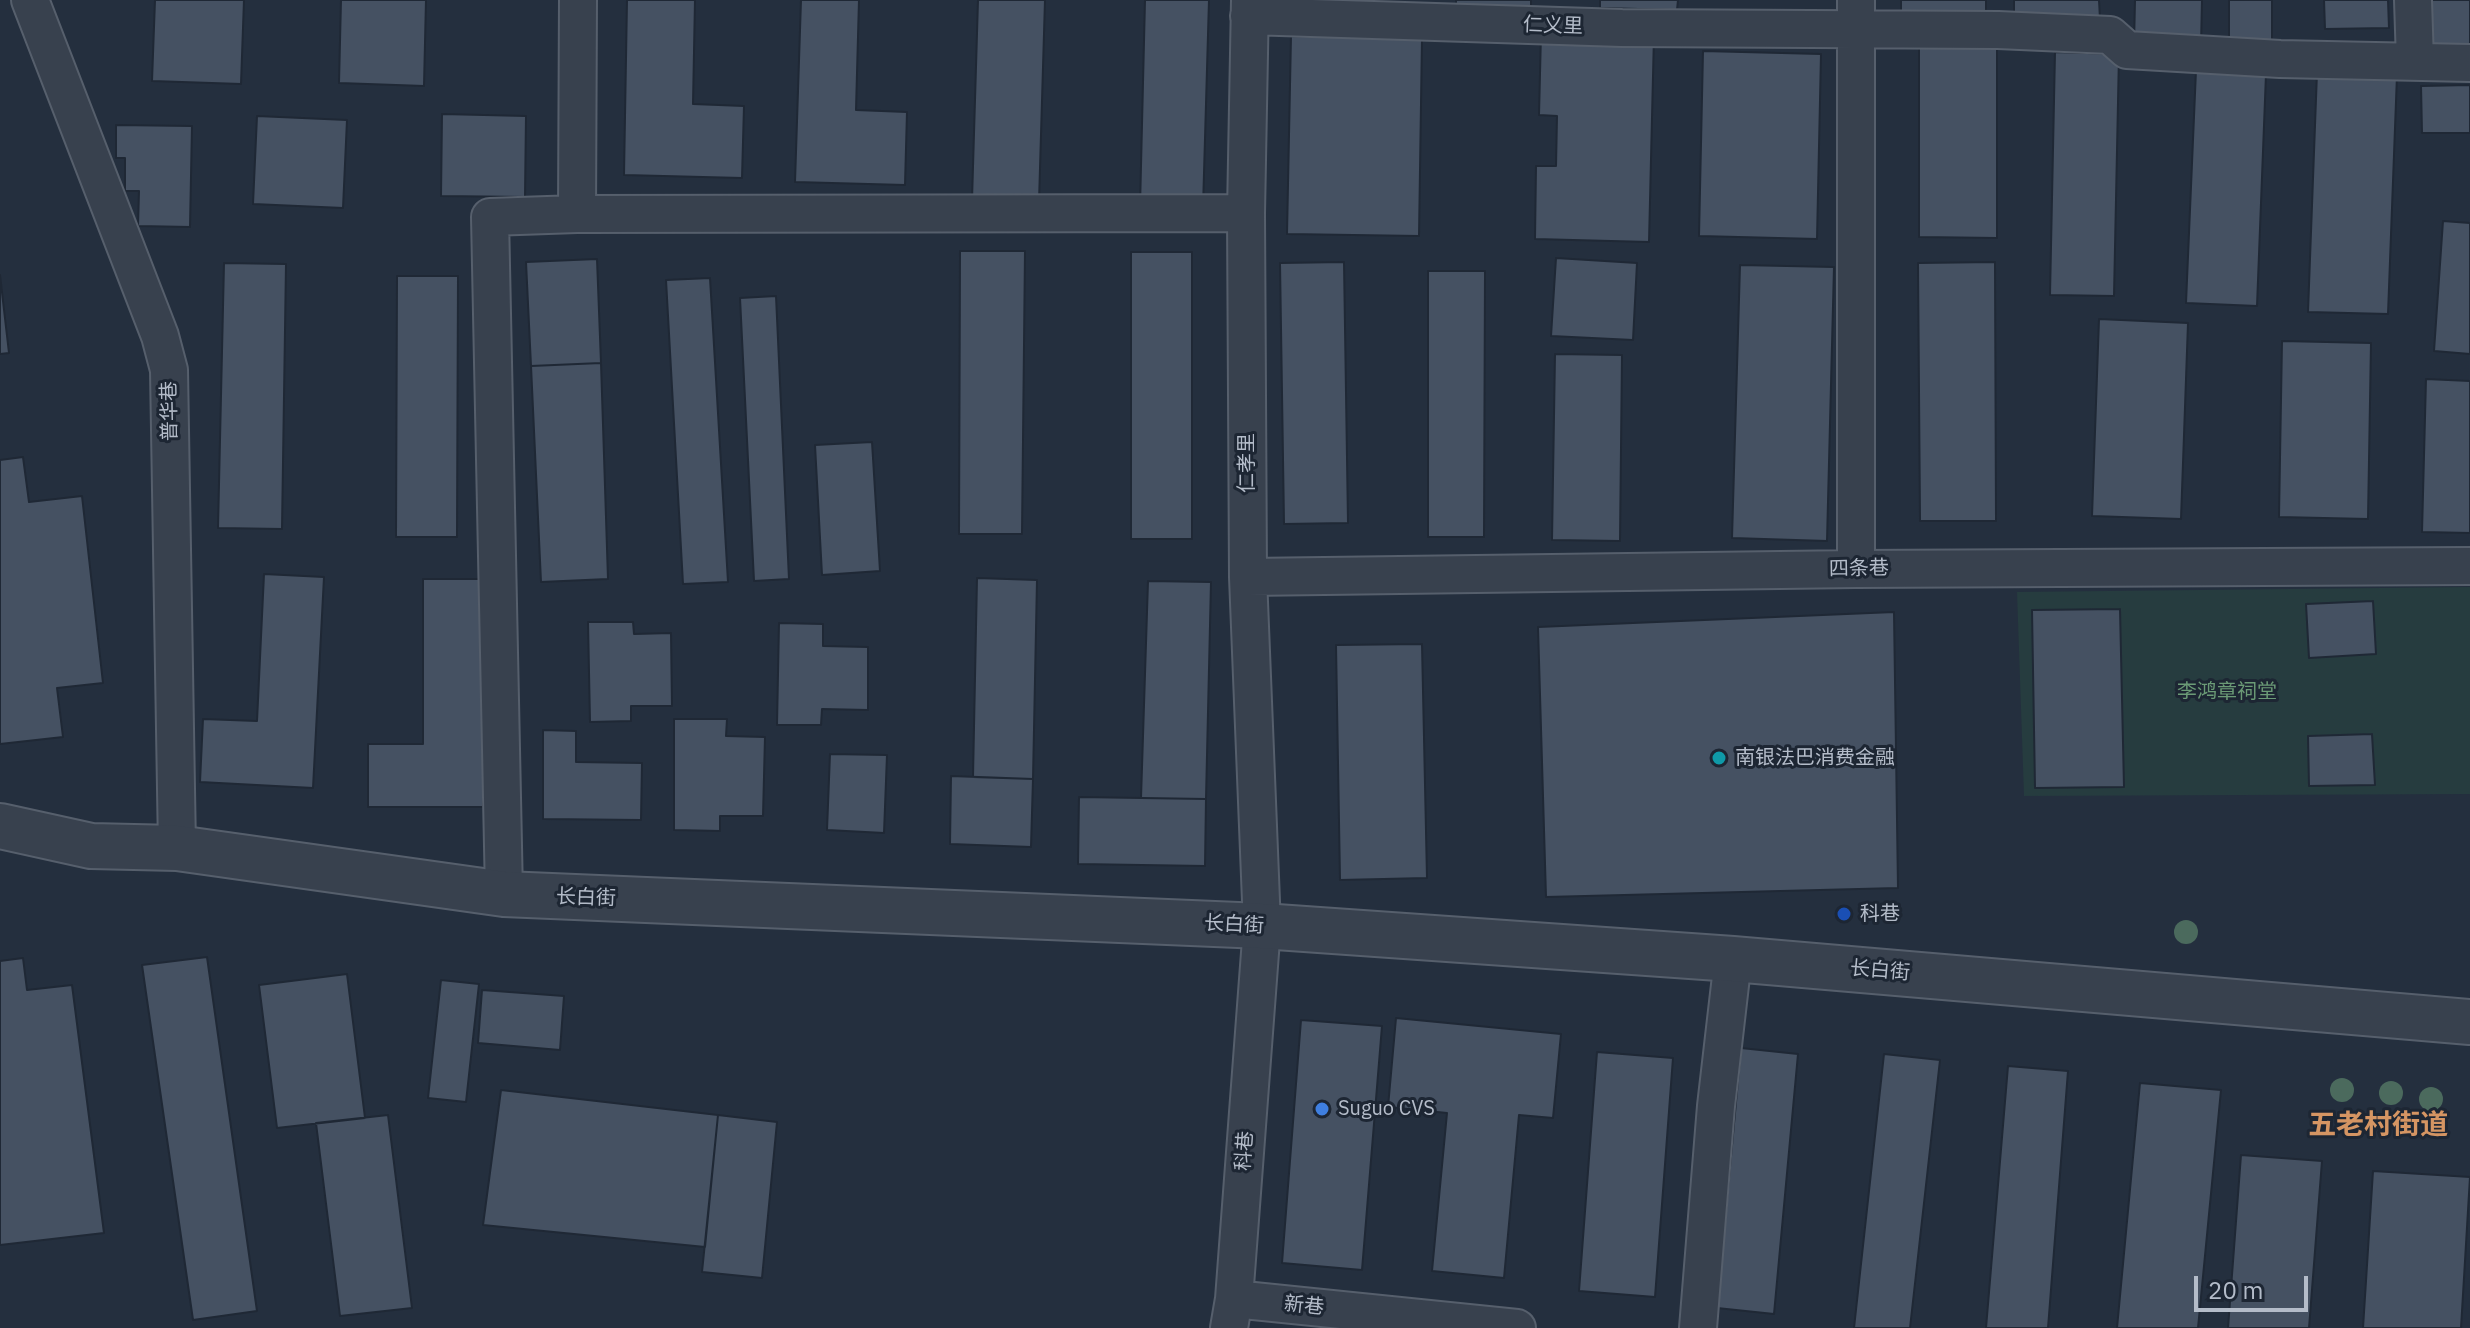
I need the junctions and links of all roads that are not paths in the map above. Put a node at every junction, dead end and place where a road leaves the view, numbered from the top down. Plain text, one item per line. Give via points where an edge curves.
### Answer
1 (30, 0) edge
2 (578, 0) edge
3 (2413, 0) edge
4 (1250, 8) edge
5 (1856, 15) edge
6 (2415, 61) junction
7 (2470, 63) edge
8 (1246, 213) junction
9 (577, 214) junction
10 (2470, 566) edge
11 (1856, 569) junction
12 (1248, 577) junction
13 (0, 826) edge
14 (177, 848) junction
15 (504, 894) junction
16 (1262, 926) junction
17 (1733, 959) junction
18 (2470, 1022) edge
19 (1232, 1314) edge
20 (1517, 1328) edge
21 (1698, 1328) edge

1 - 14 street, 普华巷 via 169,370
2 - 9 street
3 - 6 street
4 - 5 street, 仁义里 via 1622,28
4 - 8 street, 仁孝里
5 - 6 street, 仁义里 via 2110,35 2127,50
5 - 11 street
6 - 7 street, 仁义里
8 - 9 street
8 - 12 street, 仁孝里
9 - 15 street via 490,217
10 - 11 street, 四条巷
11 - 12 street, 四条巷
12 - 16 street, 仁孝里
13 - 14 street, 长白街 via 91,846
14 - 15 street, 长白街
15 - 16 street, 长白街
16 - 17 street, 长白街
16 - 19 street, 科巷
17 - 18 street, 长白街
17 - 21 street
19 - 20 street, 新巷

